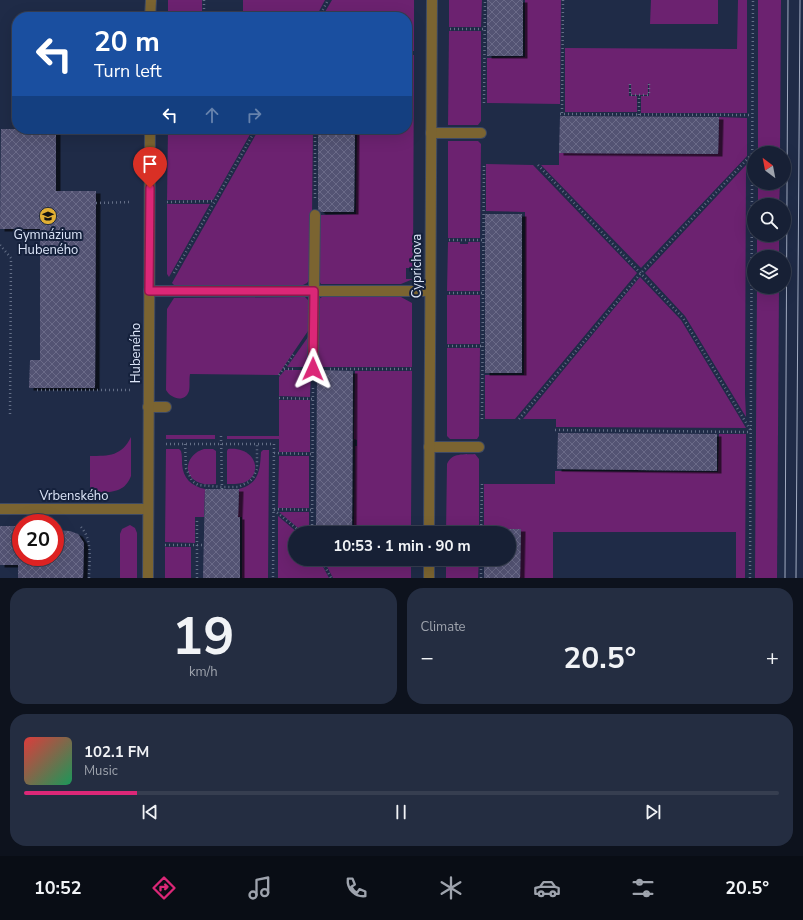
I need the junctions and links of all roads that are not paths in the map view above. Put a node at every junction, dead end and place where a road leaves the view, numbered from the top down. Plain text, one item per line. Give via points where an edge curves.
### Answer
1 (151, 0) edge
2 (432, 0) edge
3 (150, 12) edge
4 (431, 133) junction
5 (481, 133) dead end
6 (150, 134) edge
7 (314, 215) road end
8 (149, 291) junction
9 (314, 291) junction
10 (430, 291) junction
11 (313, 369) road end
12 (148, 407) junction
13 (166, 407) dead end
14 (429, 447) junction
15 (479, 447) dead end
16 (0, 509) edge
17 (148, 509) junction
18 (429, 526) edge
19 (429, 566) edge
20 (148, 578) edge
21 (428, 578) edge

1 - 3 street
2 - 4 street, Cyprichova
4 - 5 street
4 - 10 street, Cyprichova
6 - 8 street, Hubeného
7 - 9 street
8 - 9 street
8 - 12 street, Hubeného
9 - 10 street
9 - 11 street
10 - 14 street, Cyprichova
12 - 13 street
12 - 17 street, Hubeného
14 - 15 street
14 - 18 street, Cyprichova
16 - 17 street, Vrbenského
17 - 20 street, Hubeného
19 - 21 street

